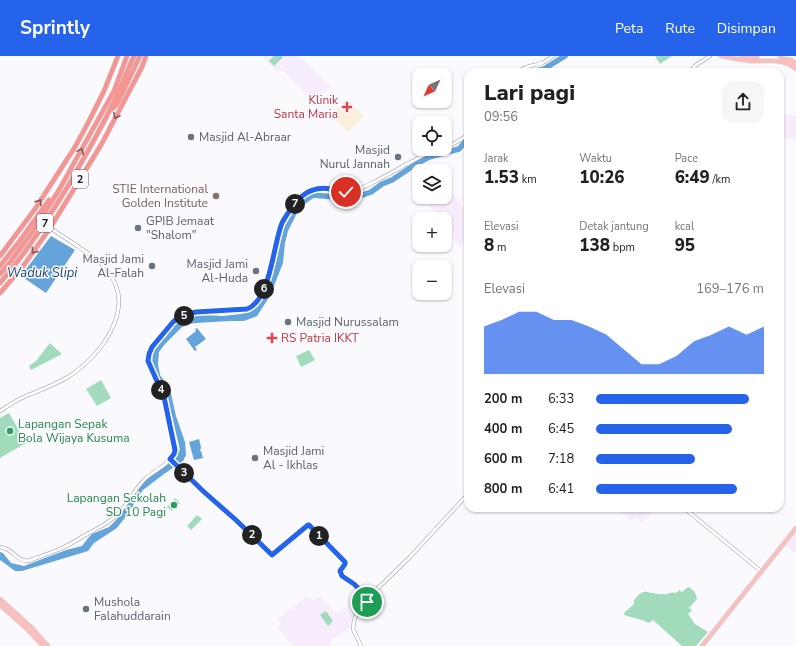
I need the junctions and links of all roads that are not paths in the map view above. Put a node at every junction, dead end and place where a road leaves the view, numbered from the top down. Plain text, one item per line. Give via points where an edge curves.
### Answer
1 (118, 56) edge
2 (127, 56) edge
3 (134, 56) edge
4 (140, 56) edge
5 (146, 56) edge
6 (554, 56) edge
7 (710, 56) edge
8 (721, 56) edge
9 (735, 56) edge
10 (795, 65) edge
11 (524, 68) edge
12 (693, 68) edge
13 (116, 93) junction
14 (110, 111) junction
15 (464, 137) edge
16 (452, 145) edge
17 (422, 156) edge
18 (59, 190) junction
19 (50, 228) junction
20 (0, 256) edge
21 (0, 266) edge
22 (0, 274) edge
23 (0, 283) edge
24 (0, 293) edge
25 (0, 411) edge
26 (171, 459) junction
27 (464, 498) edge
28 (689, 512) edge
29 (796, 528) edge
30 (0, 547) edge
31 (762, 572) junction
32 (0, 599) edge
33 (369, 599) junction
34 (0, 605) edge
35 (43, 646) edge
36 (48, 646) edge
37 (361, 646) edge
38 (702, 646) edge

20 -> 1 highway, 2 via 35,209 75,147 104,91
2 - 13 highway, 7
3 - 13 highway, 7
4 - 14 highway via 117,104
5 -> 19 highway, 2 via 101,145
6 - 11 street via 542,63
7 - 12 street
8 - 10 main road via 779,61
9 - 10 main road via 786,59
13 - 14 highway, 7
18 -> 13 highway, 7
14 - 23 highway, 7 via 50,216
15 - 16 street
17 - 26 street via 352,192 320,188 300,196 283,221 268,279 253,305 247,309 196,312 183,316 173,322 152,347 148,361 164,397 175,450
18 - 21 highway
18 - 22 highway, 7 via 31,234
19 -> 24 highway, 2
19 - 25 street via 106,268 117,289 119,307 111,331 96,354 83,366 67,377 13,402
26 - 30 street via 140,484 112,519 67,546 28,561
26 - 33 street via 272,555 308,525 345,562 340,571 342,576
27 - 33 street
28 - 31 street
29 - 31 main road
31 - 38 main road
32 - 36 main road
33 - 37 street via 354,621 354,629
34 - 35 main road

